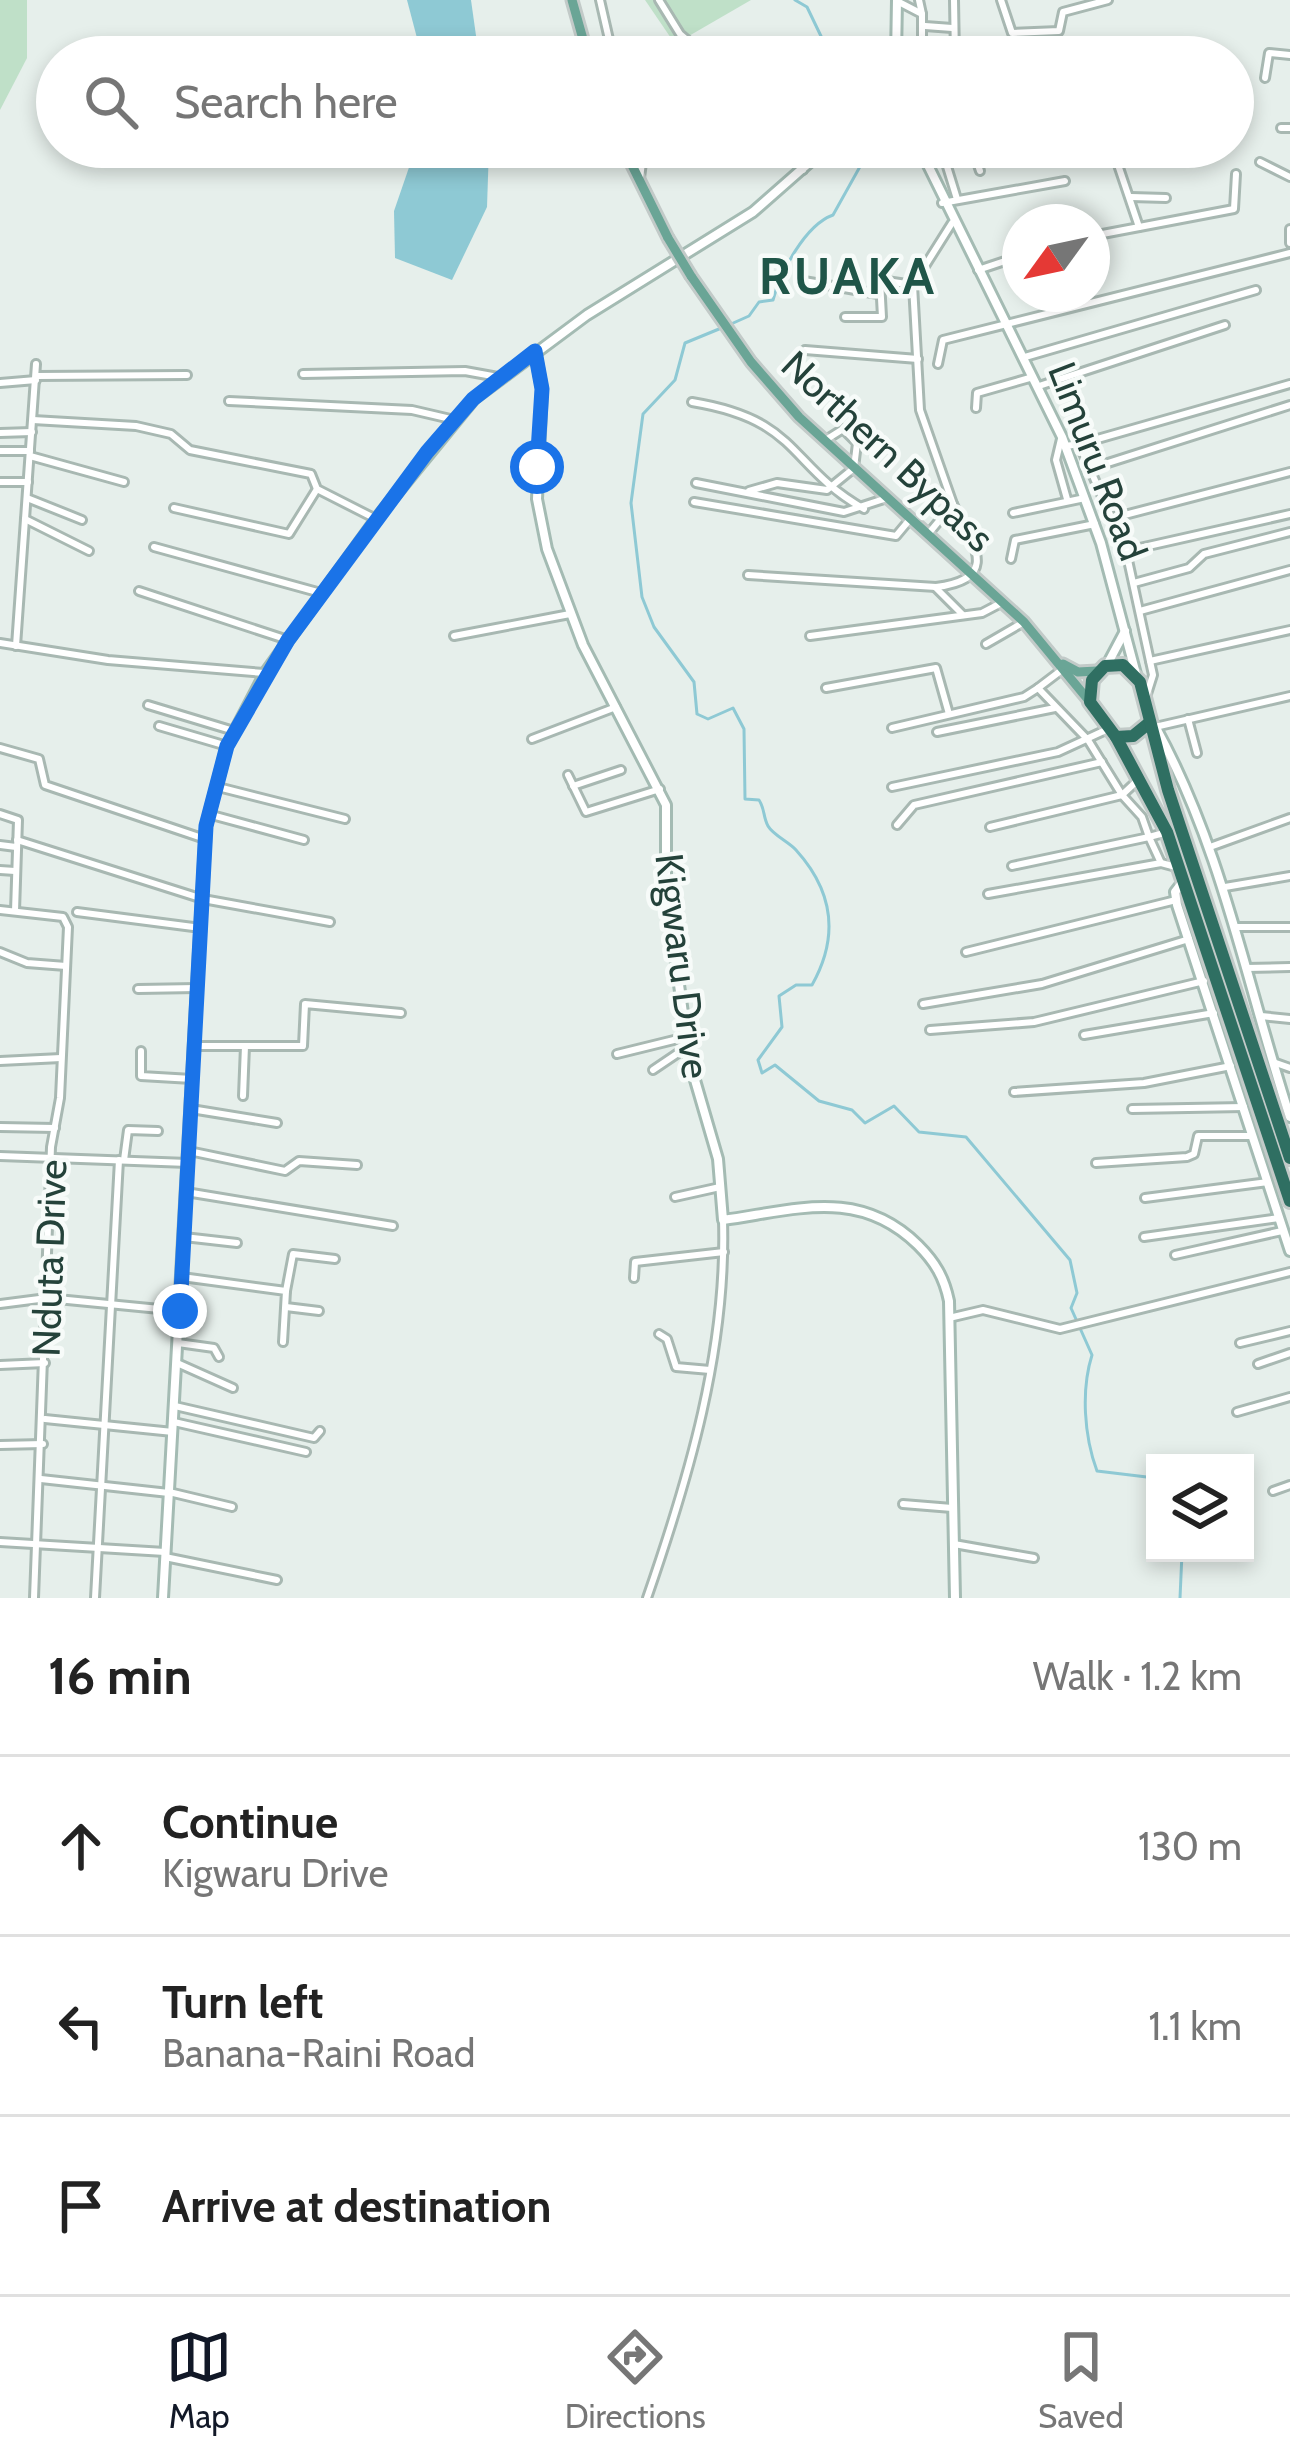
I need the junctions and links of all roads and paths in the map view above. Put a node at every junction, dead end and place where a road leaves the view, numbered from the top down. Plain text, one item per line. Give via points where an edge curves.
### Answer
1 (572, 0) edge
2 (600, 0) edge
3 (659, 0) edge
4 (897, 0) edge
5 (919, 0) edge
6 (954, 0) edge
7 (1001, 0) edge
8 (1108, 0) edge
9 (922, 14) junction
10 (926, 26) junction
11 (952, 28) junction
12 (582, 36) edge
13 (608, 36) edge
14 (682, 36) edge
15 (896, 36) edge
16 (925, 36) edge
17 (953, 36) edge
18 (1290, 56) edge
19 (1265, 78) dead end
20 (1260, 163) dead end
21 (632, 168) edge
22 (641, 168) edge
23 (926, 168) edge
24 (948, 168) edge
25 (1122, 168) edge
26 (802, 170) edge
27 (1236, 174) dead end
28 (1290, 177) edge
29 (638, 181) junction
30 (1065, 182) dead end
31 (1131, 197) junction
32 (1166, 198) dead end
33 (958, 199) junction
34 (942, 203) junction
35 (952, 223) junction
36 (1139, 227) junction
37 (1290, 229) edge
38 (1110, 233) edge
39 (1290, 243) edge
40 (1290, 253) edge
41 (1002, 262) edge
42 (977, 270) junction
43 (804, 281) dead end
44 (913, 285) junction
45 (1256, 290) dead end
46 (878, 294) junction
47 (845, 317) dead end
48 (1008, 324) junction
49 (1226, 326) dead end
50 (805, 350) dead end
51 (535, 351) junction
52 (1025, 357) junction
53 (918, 359) junction
54 (36, 364) dead end
55 (938, 364) dead end
56 (303, 374) dead end
57 (187, 375) dead end
58 (498, 377) junction
59 (36, 378) junction
60 (1037, 381) junction
61 (0, 383) edge
62 (1290, 383) edge
63 (230, 401) dead end
64 (692, 402) dead end
65 (1290, 405) edge
66 (976, 407) dead end
67 (455, 419) junction
68 (32, 420) junction
69 (32, 432) junction
70 (0, 433) edge
71 (824, 441) junction
72 (1064, 442) junction
73 (1079, 444) junction
74 (0, 451) edge
75 (30, 453) junction
76 (854, 468) junction
77 (1089, 469) junction
78 (1290, 472) edge
79 (0, 482) edge
80 (28, 482) junction
81 (124, 482) dead end
82 (696, 483) dead end
83 (833, 487) junction
84 (317, 489) junction
85 (740, 491) junction
86 (887, 498) junction
87 (1085, 498) junction
88 (27, 499) junction
89 (1066, 499) junction
90 (694, 502) dead end
91 (953, 504) junction
92 (174, 508) dead end
93 (864, 509) junction
94 (1013, 513) dead end
95 (1290, 514) edge
96 (911, 518) junction
97 (1112, 518) junction
98 (376, 519) junction
99 (25, 520) junction
100 (82, 520) dead end
101 (1095, 524) junction
102 (1290, 532) edge
103 (928, 533) junction
104 (154, 547) dead end
105 (89, 550) dead end
106 (1126, 551) junction
107 (1011, 559) dead end
108 (1290, 570) edge
109 (974, 574) junction
110 (748, 575) dead end
111 (1134, 583) junction
112 (936, 587) junction
113 (139, 591) dead end
114 (321, 593) junction
115 (1003, 602) junction
116 (1140, 611) junction
117 (570, 614) junction
118 (963, 615) junction
119 (1024, 622) junction
120 (1290, 630) edge
121 (1125, 631) junction
122 (454, 636) dead end
123 (810, 636) dead end
124 (288, 640) junction
125 (0, 643) edge
126 (986, 644) dead end
127 (16, 646) junction
128 (1150, 661) junction
129 (1061, 665) junction
130 (1101, 668) junction
131 (266, 673) junction
132 (1137, 676) junction
133 (826, 688) dead end
134 (1038, 688) junction
135 (1290, 696) edge
136 (1144, 697) junction
137 (1090, 701) junction
138 (148, 705) dead end
139 (616, 707) junction
140 (1054, 708) junction
141 (949, 713) junction
142 (1188, 719) junction
143 (1151, 722) junction
144 (159, 726) dead end
145 (892, 728) dead end
146 (234, 731) junction
147 (937, 732) dead end
148 (1112, 733) junction
149 (532, 739) dead end
150 (1088, 740) junction
151 (227, 746) junction
152 (0, 748) edge
153 (1197, 753) dead end
154 (1102, 762) junction
155 (620, 770) dead end
156 (568, 776) dead end
157 (1139, 778) junction
158 (214, 786) junction
159 (572, 786) junction
160 (892, 787) dead end
161 (660, 789) junction
162 (1122, 796) junction
163 (0, 814) edge
164 (208, 814) junction
165 (1290, 818) edge
166 (345, 820) dead end
167 (897, 825) dead end
168 (990, 827) dead end
169 (1168, 832) junction
170 (1149, 837) junction
171 (205, 839) junction
172 (304, 840) dead end
173 (16, 843) junction
174 (0, 844) edge
175 (1210, 847) junction
176 (1161, 863) junction
177 (1012, 866) dead end
178 (0, 870) edge
179 (15, 871) junction
180 (1183, 873) junction
181 (1290, 876) edge
182 (1225, 886) junction
183 (988, 894) dead end
184 (203, 899) junction
185 (1176, 900) junction
186 (0, 910) edge
187 (15, 911) junction
188 (77, 913) dead end
189 (330, 922) dead end
190 (1236, 927) junction
191 (1290, 927) edge
192 (201, 928) junction
193 (1189, 938) junction
194 (0, 952) edge
195 (966, 952) dead end
196 (66, 966) junction
197 (1243, 968) junction
198 (1290, 968) edge
199 (1204, 981) junction
200 (197, 988) junction
201 (138, 989) dead end
202 (923, 1004) dead end
203 (401, 1013) dead end
204 (1214, 1013) junction
205 (1258, 1016) junction
206 (1290, 1019) edge
207 (930, 1030) dead end
208 (1084, 1035) dead end
209 (687, 1042) junction
210 (195, 1046) junction
211 (245, 1046) junction
212 (140, 1051) dead end
213 (617, 1054) dead end
214 (61, 1058) junction
215 (0, 1061) edge
216 (1273, 1062) junction
217 (1231, 1066) junction
218 (1290, 1068) edge
219 (653, 1070) dead end
220 (193, 1079) junction
221 (1014, 1092) dead end
222 (243, 1096) dead end
223 (1244, 1107) junction
224 (190, 1108) junction
225 (1132, 1109) dead end
226 (1290, 1116) edge
227 (277, 1123) dead end
228 (0, 1127) edge
229 (55, 1128) junction
230 (158, 1131) dead end
231 (1254, 1138) junction
232 (188, 1151) junction
233 (0, 1156) edge
234 (53, 1157) junction
235 (1290, 1158) edge
236 (122, 1160) junction
237 (188, 1163) junction
238 (1096, 1163) dead end
239 (357, 1165) dead end
240 (1268, 1182) junction
241 (720, 1187) junction
242 (186, 1192) junction
243 (675, 1197) dead end
244 (1145, 1198) dead end
245 (1290, 1201) edge
246 (1279, 1218) junction
247 (723, 1220) junction
248 (393, 1226) dead end
249 (1283, 1231) junction
250 (184, 1237) junction
251 (1144, 1237) dead end
252 (238, 1244) dead end
253 (1290, 1251) edge
254 (724, 1252) junction
255 (1174, 1256) dead end
256 (335, 1259) dead end
257 (1290, 1272) edge
258 (182, 1276) junction
259 (634, 1278) dead end
260 (286, 1291) junction
261 (47, 1298) junction
262 (0, 1304) edge
263 (109, 1304) junction
264 (286, 1307) junction
265 (180, 1311) junction
266 (319, 1311) dead end
267 (950, 1318) junction
268 (1290, 1331) edge
269 (659, 1334) dead end
270 (284, 1342) dead end
271 (178, 1343) junction
272 (1240, 1343) dead end
273 (1290, 1353) edge
274 (219, 1357) dead end
275 (46, 1363) junction
276 (177, 1364) junction
277 (1258, 1364) dead end
278 (0, 1365) edge
279 (710, 1370) junction
280 (233, 1388) dead end
281 (1290, 1397) edge
282 (175, 1406) junction
283 (1237, 1412) dead end
284 (45, 1418) junction
285 (104, 1425) junction
286 (173, 1427) junction
287 (320, 1431) dead end
288 (43, 1444) junction
289 (0, 1445) edge
290 (306, 1452) dead end
291 (41, 1479) junction
292 (101, 1484) junction
293 (1290, 1485) edge
294 (1273, 1491) dead end
295 (169, 1492) junction
296 (903, 1504) dead end
297 (232, 1507) dead end
298 (952, 1508) junction
299 (38, 1540) junction
300 (0, 1543) edge
301 (954, 1544) junction
302 (98, 1548) junction
303 (165, 1555) junction
304 (1034, 1558) dead end
305 (278, 1580) dead end
306 (34, 1598) edge
307 (95, 1598) edge
308 (163, 1598) edge
309 (647, 1598) edge
310 (955, 1598) edge

1 - 12 main road
2 - 13 street
3 - 14 street
4 - 9 street
4 - 15 main road
5 - 9 street
6 - 11 street
7 - 8 street via 1016,36 1060,31 1063,12
9 - 10 street
10 - 11 street
10 - 16 street
11 - 17 street
18 - 19 street via 1269,52
20 - 28 street
21 - 29 main road, Northern Bypass
22 - 29 street
23 - 34 main road, Limuru Road
24 - 33 street
25 - 31 street
26 - 51 main road via 723,233
27 - 36 street via 1234,208
29 - 71 main road, Northern Bypass, bridge via 723,324
30 - 33 street
31 - 32 street
31 - 36 street
33 - 34 street
34 - 35 main road, Limuru Road
35 - 42 main road, Limuru Road
35 - 44 street
36 - 38 street
37 - 39 street
40 - 48 street
41 - 42 street
42 - 48 main road, Limuru Road
43 - 46 street
44 - 46 street via 880,280
44 - 53 street
45 - 52 street
46 - 47 street via 882,317
48 - 52 main road, Limuru Road
48 - 55 street via 940,342
49 - 60 street
50 - 53 street
51 - 58 main road
51 - 117 main road, Kigwaru Drive via 540,520
52 - 60 main road, Limuru Road
53 - 91 street via 926,434
54 - 59 street
56 - 58 street
57 - 59 street
58 - 67 main road
59 - 61 street
59 - 68 street
60 - 66 street via 977,393
60 - 72 main road, Limuru Road
62 - 73 street
63 - 67 street
64 - 83 street via 770,425
65 - 77 street
67 - 98 main road
68 - 69 street
68 - 84 street via 171,434 190,450 311,474
69 - 70 street
69 - 75 street
71 - 76 main road, Northern Bypass
71 - 76 street via 849,431 858,448
72 - 73 street
72 - 87 main road, Limuru Road
72 - 89 street via 1056,452
73 - 77 street
74 - 75 street
75 - 80 street
75 - 81 street
76 - 83 street
76 - 86 main road, Northern Bypass
77 - 97 street
78 - 97 street
79 - 80 street
80 - 88 street
82 - 85 street
83 - 85 street via 770,483
83 - 93 street
84 - 92 street via 289,534
84 - 98 street
85 - 93 street
86 - 93 street
86 - 96 main road, Northern Bypass
87 - 89 street
87 - 101 main road, Limuru Road
88 - 99 street
88 - 100 street
89 - 94 street
90 - 96 street via 896,536
91 - 103 street
91 - 109 street via 977,552
95 - 106 street
96 - 103 main road, Northern Bypass
97 - 106 street
98 - 114 main road
99 - 105 street
99 - 127 street
101 - 107 street via 1015,539
101 - 121 main road, Limuru Road
102 - 111 street
103 - 109 main road, Northern Bypass
104 - 114 street
106 - 111 street
108 - 116 street
109 - 112 street
109 - 115 main road, Northern Bypass
110 - 112 street
111 - 116 street
112 - 118 street
113 - 124 street
114 - 124 main road
115 - 118 street
115 - 119 main road, Northern Bypass
116 - 128 street
117 - 122 street
117 - 139 main road, Kigwaru Drive
118 - 123 street
119 - 126 street
119 - 129 main road, Northern Bypass
120 - 128 street
121 - 130 main road
121 - 132 main road, Limuru Road
124 - 131 main road
125 - 127 street
127 - 131 street
128 - 136 street via 1153,682
129 - 130 main road
129 - 134 street
129 - 137 main road, Northern Bypass
130 - 132 highway via 1124,665
130 - 137 highway
131 - 146 main road
132 - 136 highway
133 - 141 street via 936,668
134 - 140 street
134 - 141 street
135 - 142 street
136 - 143 highway
137 - 148 highway, Northern Bypass
138 - 146 street
139 - 149 street
139 - 161 main road, Kigwaru Drive
140 - 147 street
140 - 150 street
141 - 145 street
142 - 143 street
142 - 153 street
143 - 148 highway via 1132,736
143 - 175 main road
143 - 235 highway
144 - 151 street
146 - 151 main road
148 - 150 street
148 - 157 highway, Northern Bypass
150 - 154 street
150 - 160 street
151 - 158 main road
152 - 171 street via 40,760 44,785
154 - 162 street
154 - 167 street via 914,805
155 - 159 street
156 - 159 street
157 - 162 street
157 - 169 highway, Northern Bypass
158 - 164 main road
158 - 166 street
159 - 161 street via 589,813
161 - 209 main road, Kigwaru Drive
162 - 168 street
162 - 170 street
163 - 173 street via 18,820
164 - 171 main road
164 - 172 street
165 - 175 street
169 - 170 street
169 - 180 highway, Northern Bypass
170 - 176 street
170 - 177 street
171 - 184 main road
173 - 174 street
173 - 179 street
173 - 184 street
175 - 182 main road
176 - 180 street
176 - 183 street
178 - 179 street
179 - 187 street
180 - 185 main road
180 - 245 highway
181 - 182 street
182 - 190 main road
184 - 189 street
184 - 192 main road
185 - 193 main road
185 - 195 street
186 - 187 street
187 - 196 street, Nduta Drive via 66,918
188 - 192 street
190 - 191 street
190 - 197 main road
192 - 200 main road
193 - 199 main road
193 - 202 street via 1042,985
194 - 196 street
196 - 214 street, Nduta Drive
197 - 198 street
197 - 205 main road
199 - 204 main road
199 - 207 street via 1034,1022
200 - 201 street
200 - 210 main road
203 - 211 street via 305,1004 303,1046
204 - 208 street
204 - 217 main road
205 - 206 street
205 - 216 main road
209 - 213 street
209 - 219 street
209 - 241 main road, Kigwaru Drive
210 - 211 street
210 - 220 main road
211 - 222 street
212 - 220 street via 141,1076
214 - 215 street
214 - 229 street, Nduta Drive
216 - 218 street
216 - 226 main road
217 - 221 street via 1144,1083
217 - 223 main road
220 - 224 main road
223 - 225 street
223 - 231 main road
224 - 227 street
224 - 232 main road
228 - 229 street
229 - 234 street, Nduta Drive
230 - 236 street via 128,1130
231 - 238 street via 1202,1136 1187,1157
231 - 240 main road
232 - 237 main road
232 - 239 street via 285,1171 299,1161
233 - 234 street
234 - 236 street
234 - 261 street, Nduta Drive
236 - 237 street
236 - 263 street
237 - 242 main road
240 - 244 street
240 - 246 main road
241 - 243 street
241 - 247 main road, Kigwaru Drive
242 - 248 street
242 - 250 main road
246 - 249 main road
246 - 251 street
247 - 254 street, Kigwaru Drive
247 - 267 main road via 872,1210 935,1262
249 - 253 main road
249 - 255 street
250 - 252 street
250 - 258 main road
254 - 259 street via 641,1260
254 - 279 street, Kigwaru Drive
256 - 260 street via 293,1254
257 - 267 street via 1060,1329 983,1310
258 - 260 street
258 - 265 main road
260 - 264 street
261 - 262 street
261 - 263 street
261 - 275 street, Nduta Drive
263 - 265 street
263 - 285 street
264 - 266 street
264 - 270 street
265 - 271 main road
267 - 298 main road
268 - 272 street
269 - 279 street via 676,1367
271 - 274 street via 214,1348
271 - 276 main road
273 - 277 street
275 - 278 street
275 - 284 street, Nduta Drive
276 - 280 street
276 - 282 main road
279 - 309 street, Kigwaru Drive
281 - 283 street
282 - 286 main road
282 - 287 street via 314,1438
284 - 285 street
284 - 288 street, Nduta Drive
285 - 286 street
285 - 292 street
286 - 290 street
286 - 295 main road
288 - 289 street
288 - 291 street, Nduta Drive
291 - 292 street
291 - 299 street, Nduta Drive
292 - 295 street
292 - 302 street
293 - 294 street
295 - 297 street
295 - 303 main road
296 - 298 street
298 - 301 main road
299 - 300 street
299 - 302 street
299 - 306 street, Nduta Drive
301 - 304 street
301 - 310 main road
302 - 303 street
302 - 307 street
303 - 305 street
303 - 308 main road

